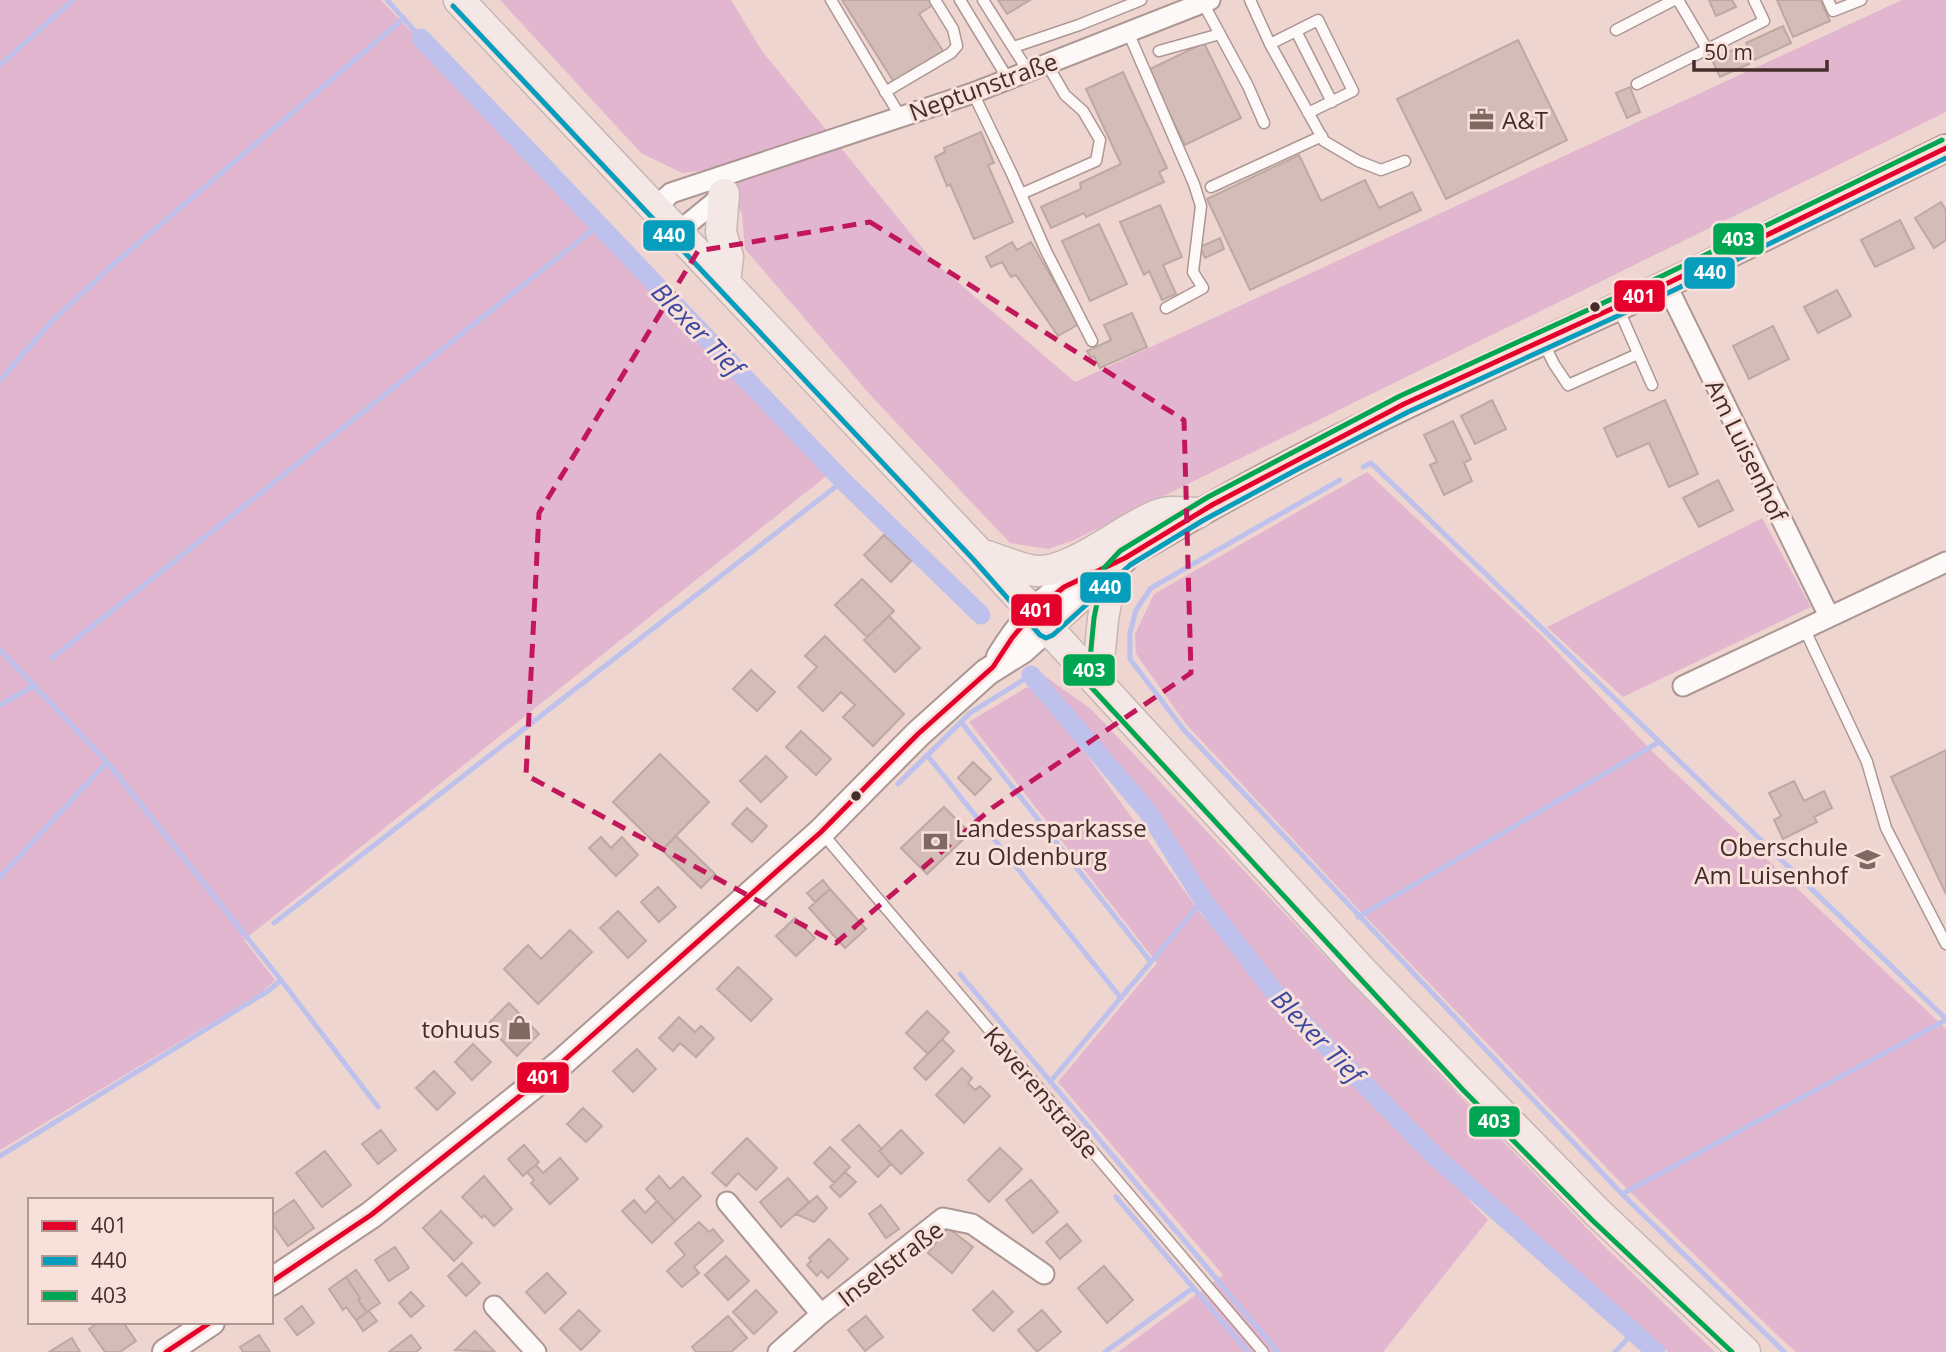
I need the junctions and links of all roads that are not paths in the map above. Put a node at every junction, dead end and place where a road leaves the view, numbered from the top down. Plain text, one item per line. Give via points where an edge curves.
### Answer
1 (459, 0) edge
2 (831, 0) edge
3 (935, 0) edge
4 (960, 0) edge
5 (984, 0) edge
6 (1142, 0) edge
7 (1250, 0) edge
8 (1676, 0) edge
9 (1754, 0) edge
10 (1828, 0) edge
11 (1861, 0) edge
12 (1206, 1) edge
13 (1616, 30) dead end
14 (1296, 31) junction
15 (1128, 32) junction
16 (1220, 34) junction
17 (1270, 44) junction
18 (1014, 47) junction
19 (1707, 49) junction
20 (1159, 51) dead end
21 (1047, 64) junction
22 (1028, 71) junction
23 (1008, 79) junction
24 (1637, 85) dead end
25 (885, 93) junction
26 (973, 93) junction
27 (1332, 102) junction
28 (1308, 113) junction
29 (900, 116) junction
30 (1264, 123) dead end
31 (1322, 136) junction
32 (1946, 148) edge
33 (1405, 161) dead end
34 (754, 167) junction
35 (1211, 187) dead end
36 (724, 194) junction
37 (1021, 194) junction
38 (655, 208) junction
39 (678, 232) junction
40 (725, 282) junction
41 (1666, 284) junction
42 (1618, 306) junction
43 (1166, 308) dead end
44 (1542, 340) junction
45 (1093, 341) dead end
46 (1638, 354) junction
47 (1652, 385) dead end
48 (1198, 513) junction
49 (979, 554) junction
50 (1946, 562) edge
51 (1119, 564) junction
52 (1829, 616) junction
53 (1040, 621) junction
54 (1804, 628) junction
55 (1097, 681) junction
56 (1683, 686) dead end
57 (821, 832) junction
58 (1946, 944) edge
59 (727, 1202) dead end
60 (1044, 1274) dead end
61 (273, 1281) edge
62 (494, 1306) dead end
63 (821, 1314) junction
64 (208, 1324) edge
65 (166, 1352) edge
66 (536, 1352) edge
67 (778, 1352) edge
68 (1264, 1352) edge
69 (1745, 1352) edge

1 - 38 main road
2 - 25 lane
3 - 25 lane via 953,29 957,46
4 - 23 lane
5 - 18 lane
6 - 18 lane
7 - 17 lane
8 - 13 lane
8 - 19 lane
9 - 19 lane via 1764,22
10 - 11 lane via 1833,11
12 - 15 street, Neptunstraße
12 - 16 lane
14 - 17 lane
14 - 27 lane
14 - 27 lane via 1318,20 1353,91
15 - 21 street, Neptunstraße
15 - 43 lane via 1201,206 1192,272 1203,288
16 - 20 lane
16 - 30 lane
17 - 28 lane
18 - 22 lane
19 - 24 lane
21 - 22 street, Neptunstraße
21 - 37 lane via 1100,140 1096,161
22 - 23 street, Neptunstraße
23 - 26 street, Neptunstraße
25 - 29 lane
26 - 29 street, Neptunstraße
26 - 37 lane
27 - 28 lane
28 - 31 lane
29 - 34 street, Neptunstraße
31 - 33 lane via 1358,161 1381,170
31 - 35 lane
32 - 41 street
34 - 36 street, Neptunstraße
34 - 38 street, Neptunstraße via 671,193
36 - 39 street, Neptunstraße
36 - 40 main road
37 - 45 lane
38 - 39 main road
39 - 40 main road
40 - 49 main road
41 - 42 street
41 - 52 street, Am Luisenhof
42 - 44 street
42 - 46 lane
44 - 46 lane via 1568,385
44 - 48 street via 1404,404
46 - 47 lane
48 - 49 main road via 1163,512 1079,558 1046,570
48 - 51 street
49 - 53 main road
50 - 52 street
51 - 53 street
51 - 55 main road via 1103,619
52 - 54 street
53 - 55 main road
53 - 57 street via 1022,650 993,667 918,734
54 - 56 street
54 - 58 lane via 1867,762 1886,828
55 - 69 main road via 1497,1111
57 - 61 street via 560,1064 371,1215
57 - 68 lane, Kaverenstraße
59 - 63 street
60 - 63 street, Inselstraße via 972,1224 943,1218
62 - 66 street
63 - 67 street, Inselstraße
64 - 65 street

